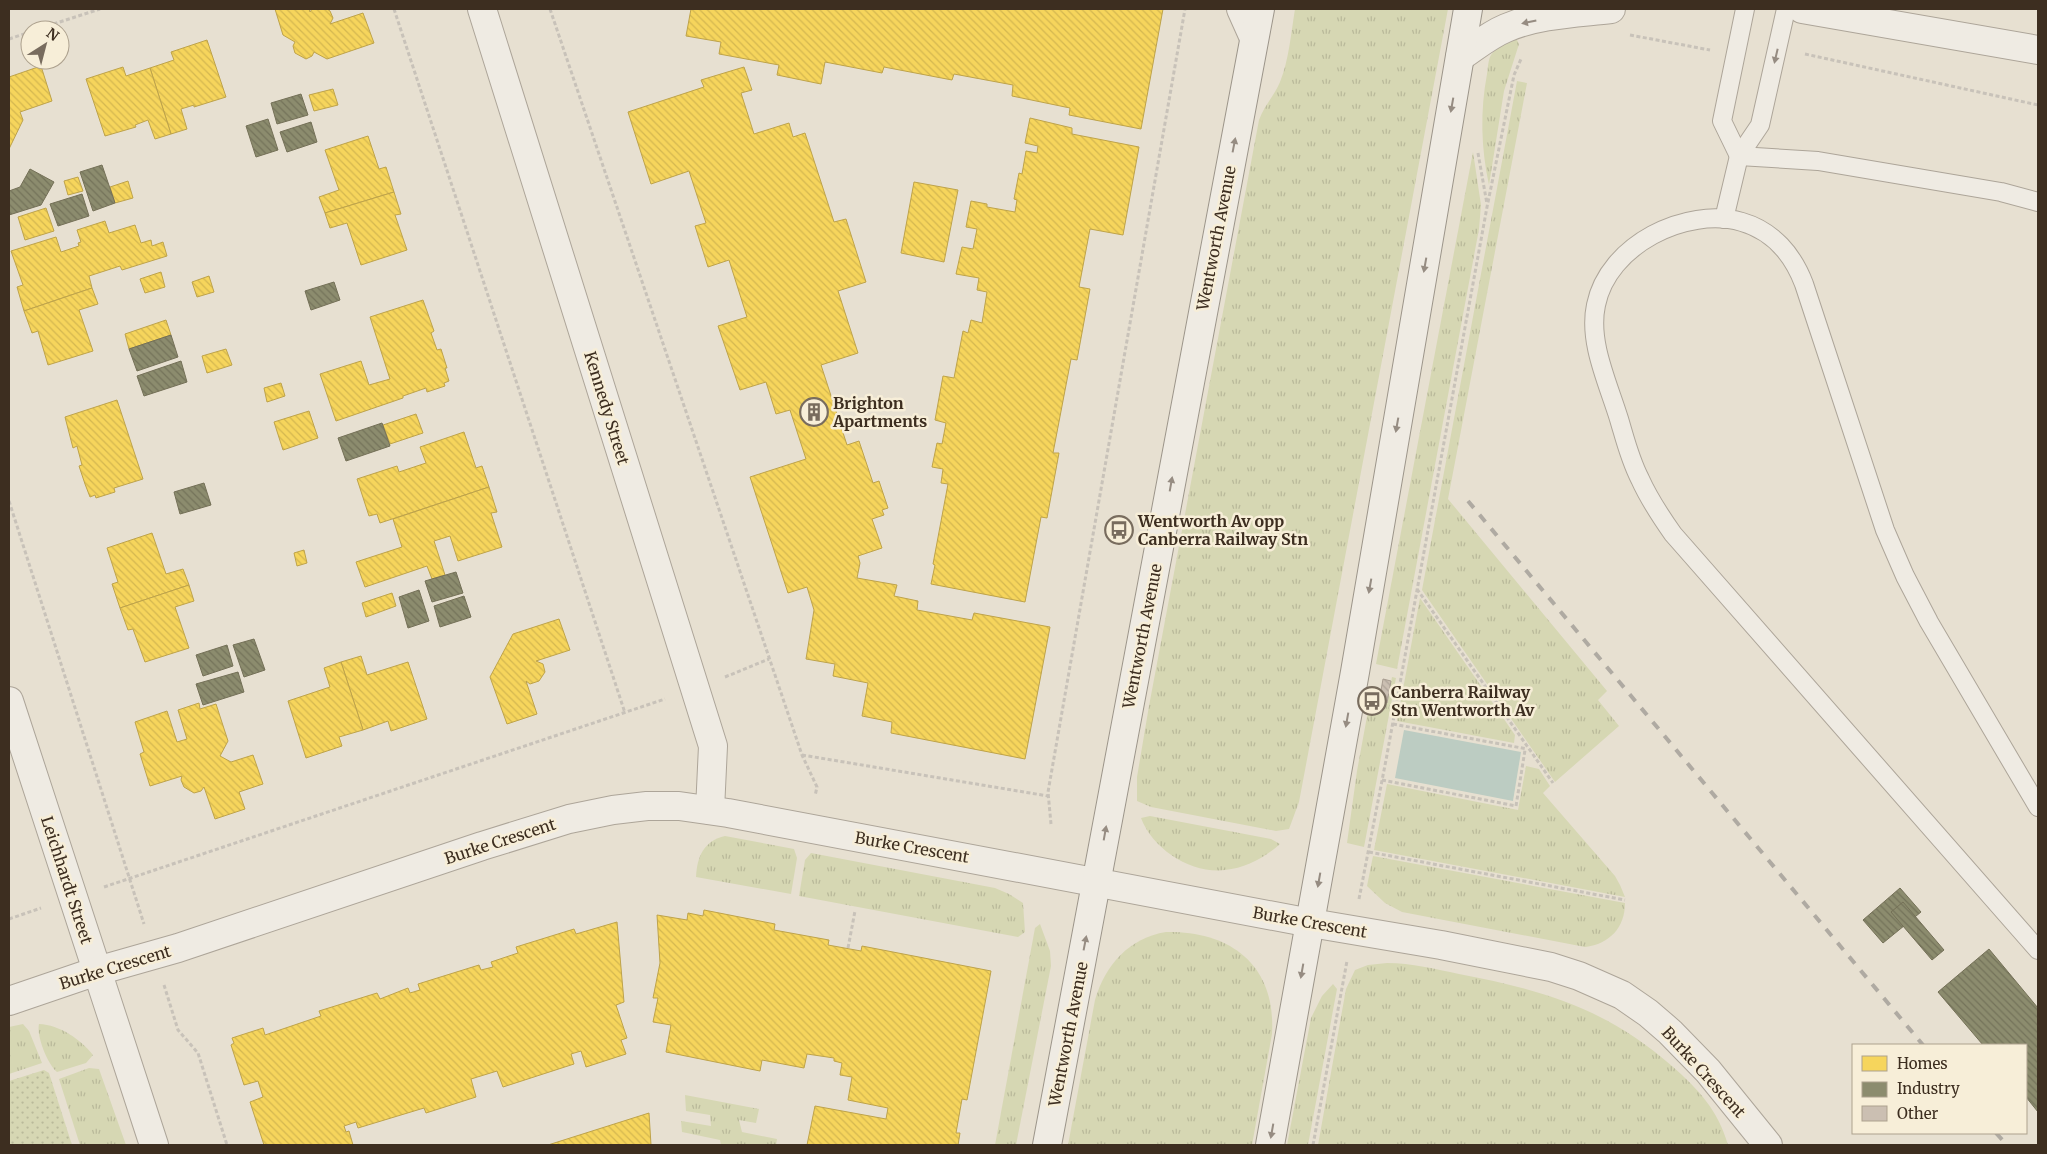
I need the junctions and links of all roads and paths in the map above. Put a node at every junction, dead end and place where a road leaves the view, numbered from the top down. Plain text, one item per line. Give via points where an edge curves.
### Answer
1 (100, 9) edge
2 (394, 9) edge
3 (482, 9) edge
4 (550, 9) edge
5 (1185, 9) edge
6 (1241, 9) edge
7 (1260, 9) edge
8 (1468, 9) edge
9 (1611, 9) edge
10 (1745, 9) edge
11 (1786, 9) edge
12 (1802, 9) edge
13 (66, 20) edge
14 (1628, 35) dead end
15 (1254, 38) junction
16 (2038, 50) edge
17 (1523, 54) dead end
18 (1736, 55) junction
19 (1460, 57) junction
20 (1774, 62) junction
21 (2038, 105) edge
22 (1739, 156) junction
23 (2038, 202) edge
24 (1724, 219) junction
25 (9, 501) edge
26 (1417, 589) junction
27 (769, 659) junction
28 (695, 689) junction
29 (9, 701) edge
30 (625, 713) junction
31 (1392, 724) junction
32 (1527, 749) junction
33 (802, 755) junction
34 (1382, 780) junction
35 (1552, 783) dead end
36 (1048, 796) junction
37 (814, 804) dead end
38 (2038, 807) edge
39 (710, 810) junction
40 (1050, 824) dead end
41 (1369, 852) junction
42 (130, 880) junction
43 (1097, 881) junction
44 (1363, 882) dead end
45 (72, 897) junction
46 (1625, 900) dead end
47 (856, 911) dead end
48 (9, 919) edge
49 (1311, 923) junction
50 (848, 948) dead end
51 (2038, 950) edge
52 (154, 955) junction
53 (97, 971) junction
54 (1344, 975) dead end
55 (9, 1001) edge
56 (154, 1145) edge
57 (227, 1145) edge
58 (1047, 1145) edge
59 (1270, 1145) edge
60 (1313, 1145) edge
61 (1768, 1145) edge

1 - 13 path
2 - 30 path
3 - 28 street, Kennedy Street
4 - 27 path
5 - 36 path
6 - 15 street
7 - 15 street, Wentworth Avenue
8 - 19 street
9 -> 19 street via 1560,15 1510,26
10 - 18 lane
11 -> 20 lane
12 - 16 street
14 - 18 path
43 -> 15 street, Wentworth Avenue
17 - 26 path via 1514,75 1500,141
18 - 22 lane via 1722,121
19 -> 49 street
20 - 21 path via 1796,66 1803,54
20 - 22 lane via 1760,125
22 - 23 lane via 1818,161 2001,192
22 - 24 lane
24 - 38 lane via 1742,222 1774,239 1797,266 1885,530 1905,576 1928,622
24 - 51 lane via 1685,223 1634,245 1613,268 1600,293 1595,319 1599,357 1640,479 1674,534
25 - 42 path
26 - 31 path
26 - 32 path
27 - 28 path
27 - 33 path
28 - 30 path
28 - 39 street, Kennedy Street via 713,746
29 - 45 street, Leichhardt Street
30 - 42 path
31 - 32 path
31 - 34 path
32 - 34 path via 1516,806
32 - 35 path
33 - 36 path
33 - 37 path via 817,788
34 - 41 path
36 - 40 path
39 - 43 street, Burke Crescent
39 - 52 street, Burke Crescent via 647,806 569,819
41 - 44 path
41 - 46 path
42 - 45 path
42 - 52 path
43 - 49 street, Burke Crescent
58 -> 43 street, Wentworth Avenue
45 - 48 path
45 - 53 street, Leichhardt Street
47 - 50 path
49 -> 59 street
49 - 61 street, Burke Crescent via 1519,960 1598,983 1622,995 1670,1032 1708,1071
52 - 53 street, Burke Crescent
52 - 57 path via 178,1030 198,1053
53 - 55 street, Burke Crescent
53 - 56 street, Leichhardt Street
54 - 60 path

